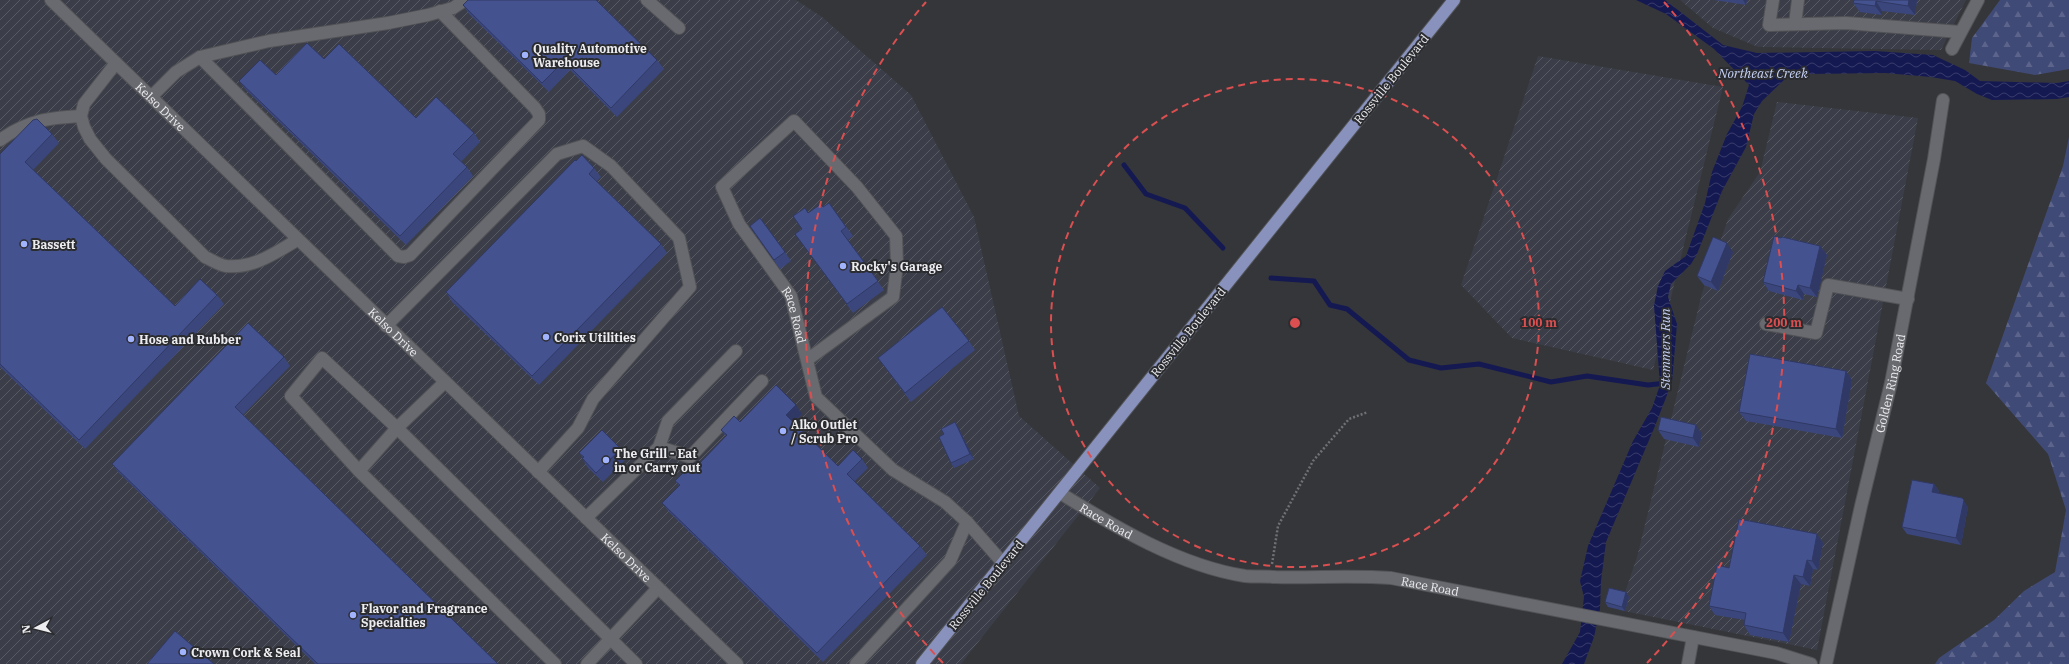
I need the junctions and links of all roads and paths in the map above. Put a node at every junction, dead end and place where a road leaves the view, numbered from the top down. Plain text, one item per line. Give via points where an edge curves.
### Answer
1 (51, 0) edge
2 (465, 0) edge
3 (647, 0) edge
4 (1454, 0) edge
5 (1773, 0) edge
6 (1798, 0) edge
7 (1978, 0) edge
8 (440, 11) junction
9 (1795, 24) junction
10 (679, 28) dead end
11 (1960, 32) junction
12 (1952, 49) dead end
13 (200, 57) junction
14 (116, 63) junction
15 (151, 97) junction
16 (1943, 100) dead end
17 (82, 116) junction
18 (0, 140) edge
19 (297, 240) junction
20 (1908, 299) junction
21 (1766, 324) dead end
22 (386, 326) junction
23 (736, 351) dead end
24 (807, 360) junction
25 (762, 381) dead end
26 (444, 382) junction
27 (1368, 412) dead end
28 (397, 428) junction
29 (659, 447) junction
30 (359, 471) junction
31 (538, 472) junction
32 (1060, 493) junction
33 (586, 518) junction
34 (967, 522) junction
35 (1003, 564) junction
36 (1270, 576) junction
37 (658, 588) junction
38 (1693, 637) junction
39 (611, 638) junction
40 (1774, 659) edge
41 (555, 664) edge
42 (587, 664) edge
43 (636, 664) edge
44 (737, 664) edge
45 (856, 664) edge
46 (922, 664) edge
47 (1688, 664) edge
48 (1811, 664) edge
49 (1826, 664) edge

1 - 14 street, Kelso Drive
2 - 8 street via 453,8
3 - 10 street
4 - 32 main road, Rossville Boulevard
5 - 9 street via 1769,25
6 - 9 street
7 - 11 street
8 - 13 street via 388,23 269,40
8 - 13 street via 535,108 539,120 410,255 404,257 398,256
9 - 11 street via 1846,23
11 - 12 street
13 - 15 street via 176,72
14 - 15 street, Kelso Drive
14 - 17 street via 91,92 84,104
15 - 19 street, Kelso Drive
16 - 20 street, Golden Ring Road
17 - 18 street via 52,117 30,122 16,128
17 - 19 street via 90,139 106,159 205,257 224,266 243,266 266,258
19 - 22 street, Kelso Drive
20 - 21 street via 1828,285 1816,333
20 - 49 street, Golden Ring Road
22 - 26 street, Kelso Drive
22 - 31 street via 557,154 583,146 611,166 679,238 690,287 592,399 578,428
23 - 29 street via 668,421
24 - 24 street, Race Road via 791,296 739,224 722,187 794,120 857,186 896,236 897,265 893,297
24 - 34 street, Race Road via 816,397 893,470 945,502
25 - 29 street via 690,457
26 - 28 street
26 - 31 street, Kelso Drive
27 - 36 path via 1349,419 1313,461 1278,526
28 - 30 street
28 - 30 street via 322,358 291,396
28 - 39 street
29 - 33 street
30 - 41 street
31 - 33 street, Kelso Drive
32 - 35 main road, Rossville Boulevard
32 - 36 street, Race Road via 1166,551 1215,570 1246,576
33 - 37 street, Kelso Drive
34 - 35 street, Race Road
34 - 45 street via 950,561
35 - 46 main road, Rossville Boulevard
36 - 38 street, Race Road via 1362,575 1391,578
37 - 39 street
37 - 44 street, Kelso Drive
38 - 40 street, Race Road
38 - 47 street
39 - 42 street
39 - 43 street
40 - 48 street, Race Road

